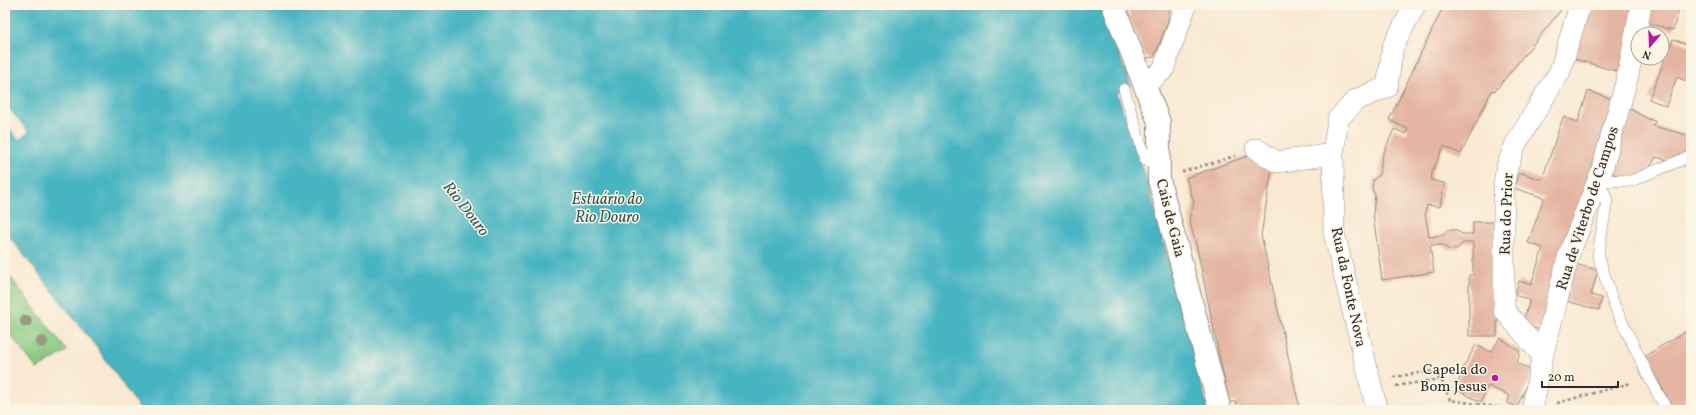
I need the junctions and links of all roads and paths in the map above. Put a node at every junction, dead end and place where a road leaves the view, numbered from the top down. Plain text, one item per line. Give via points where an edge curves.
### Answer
1 (1113, 5) edge
2 (1186, 5) edge
3 (1415, 5) edge
4 (1580, 5) edge
5 (1641, 5) edge
6 (1145, 85) junction
7 (1124, 89) dead end
8 (1256, 149) joint
9 (1333, 154) junction
10 (1691, 156) edge
11 (1159, 174) junction
12 (1599, 180) junction
13 (1543, 354) junction
14 (1392, 377) dead end
15 (1441, 379) junction
16 (1629, 383) dead end
17 (1372, 390) junction
18 (1552, 404) dead end
19 (1220, 410) edge
20 (1377, 410) edge
21 (1516, 410) edge
22 (1532, 410) edge
23 (1667, 410) edge

1 - 6 main road, Cais de Gaia
2 - 6 street via 1162,70
3 - 9 street, Rua da Fonte Nova via 1393,46 1387,87 1356,100 1338,119
4 - 13 street, Rua do Prior via 1560,71 1515,145 1504,183 1504,310
5 - 12 street, Rua de Viterbo de Campos via 1628,75
6 - 11 main road, Cais de Gaia via 1158,122
7 - 11 lane via 1145,159
8 - 9 street via 1277,162
8 - 11 path
9 - 17 street, Rua da Fonte Nova via 1334,233
10 - 12 lane via 1631,181
11 - 19 main road, Cais de Gaia
12 - 13 street, Rua de Viterbo de Campos via 1569,254
12 - 23 lane via 1607,200 1598,256 1614,305 1650,381
13 - 22 street, Rua de Viterbo de Campos
14 - 15 path via 1434,371
15 - 17 path
15 - 21 path via 1450,400
16 - 18 path
17 - 20 street, Rua da Fonte Nova

